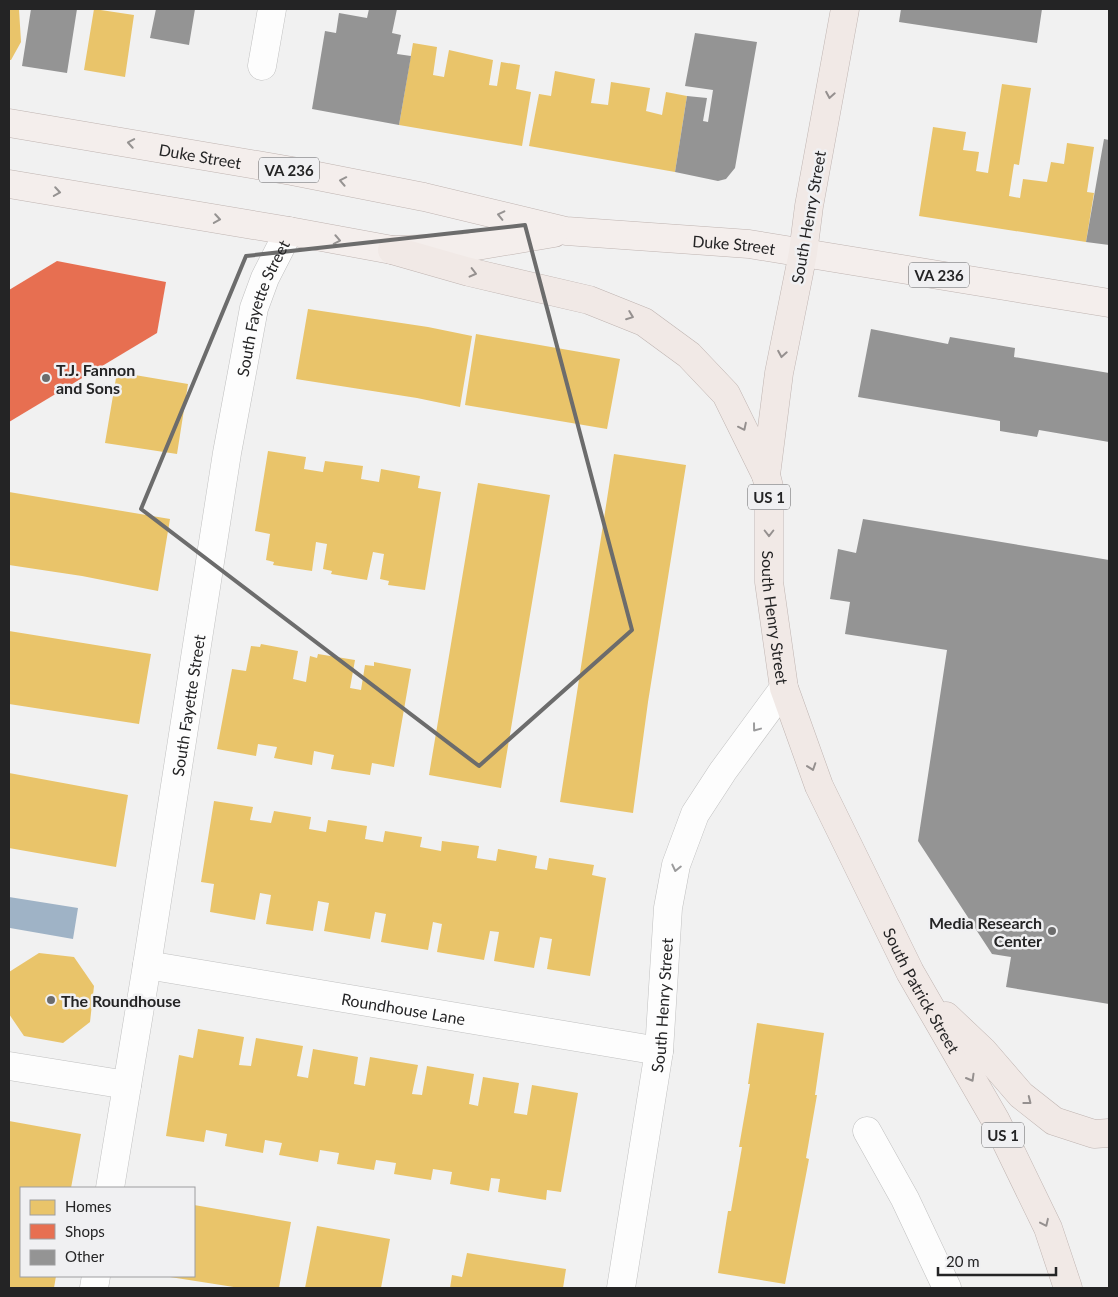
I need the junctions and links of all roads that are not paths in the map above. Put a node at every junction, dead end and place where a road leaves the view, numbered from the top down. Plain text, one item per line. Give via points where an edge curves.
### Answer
1 (272, 9) edge
2 (845, 9) edge
3 (262, 66) dead end
4 (9, 123) edge
5 (9, 184) edge
6 (289, 231) junction
7 (566, 231) junction
8 (392, 250) junction
9 (803, 253) junction
10 (1109, 303) edge
11 (766, 475) junction
12 (784, 688) junction
13 (147, 965) junction
14 (920, 991) junction
15 (659, 1052) junction
16 (9, 1066) edge
17 (127, 1085) junction
18 (867, 1131) dead end
19 (1109, 1133) edge
20 (110, 1187) edge
21 (620, 1288) edge
22 (947, 1288) edge
23 (1068, 1288) edge

1 - 3 street
2 -> 9 highway, South Henry Street / US 1
7 -> 4 main road, Duke Street / VA 236 via 424,197 292,171
5 -> 6 main road, Duke Street / VA 236
6 -> 8 main road, Duke Street / VA 236
6 - 13 street, South Fayette Street via 254,308
7 - 8 main road, Duke Street / VA 236 via 464,248
7 - 9 main road, Duke Street / VA 236 via 749,244
8 -> 11 highway via 589,300 644,322 689,356 726,394
9 - 10 main road, Duke Street / VA 236
9 -> 11 highway, South Henry Street / US 1 via 779,373
11 -> 12 highway, South Henry Street / US 1 via 769,487 768,582
12 -> 14 highway, South Patrick Street / US 1 via 819,786
12 -> 15 street, South Henry Street via 696,814 676,865 668,908
13 - 15 street, Roundhouse Lane
13 - 17 street, South Fayette Street
14 -> 19 highway via 983,1052 1021,1095 1054,1121 1094,1134
14 -> 23 highway, South Patrick Street / US 1 via 996,1121 1048,1228
15 - 21 street, South Henry Street
16 - 17 street
17 - 20 street, South Fayette Street
18 - 22 street via 905,1199

